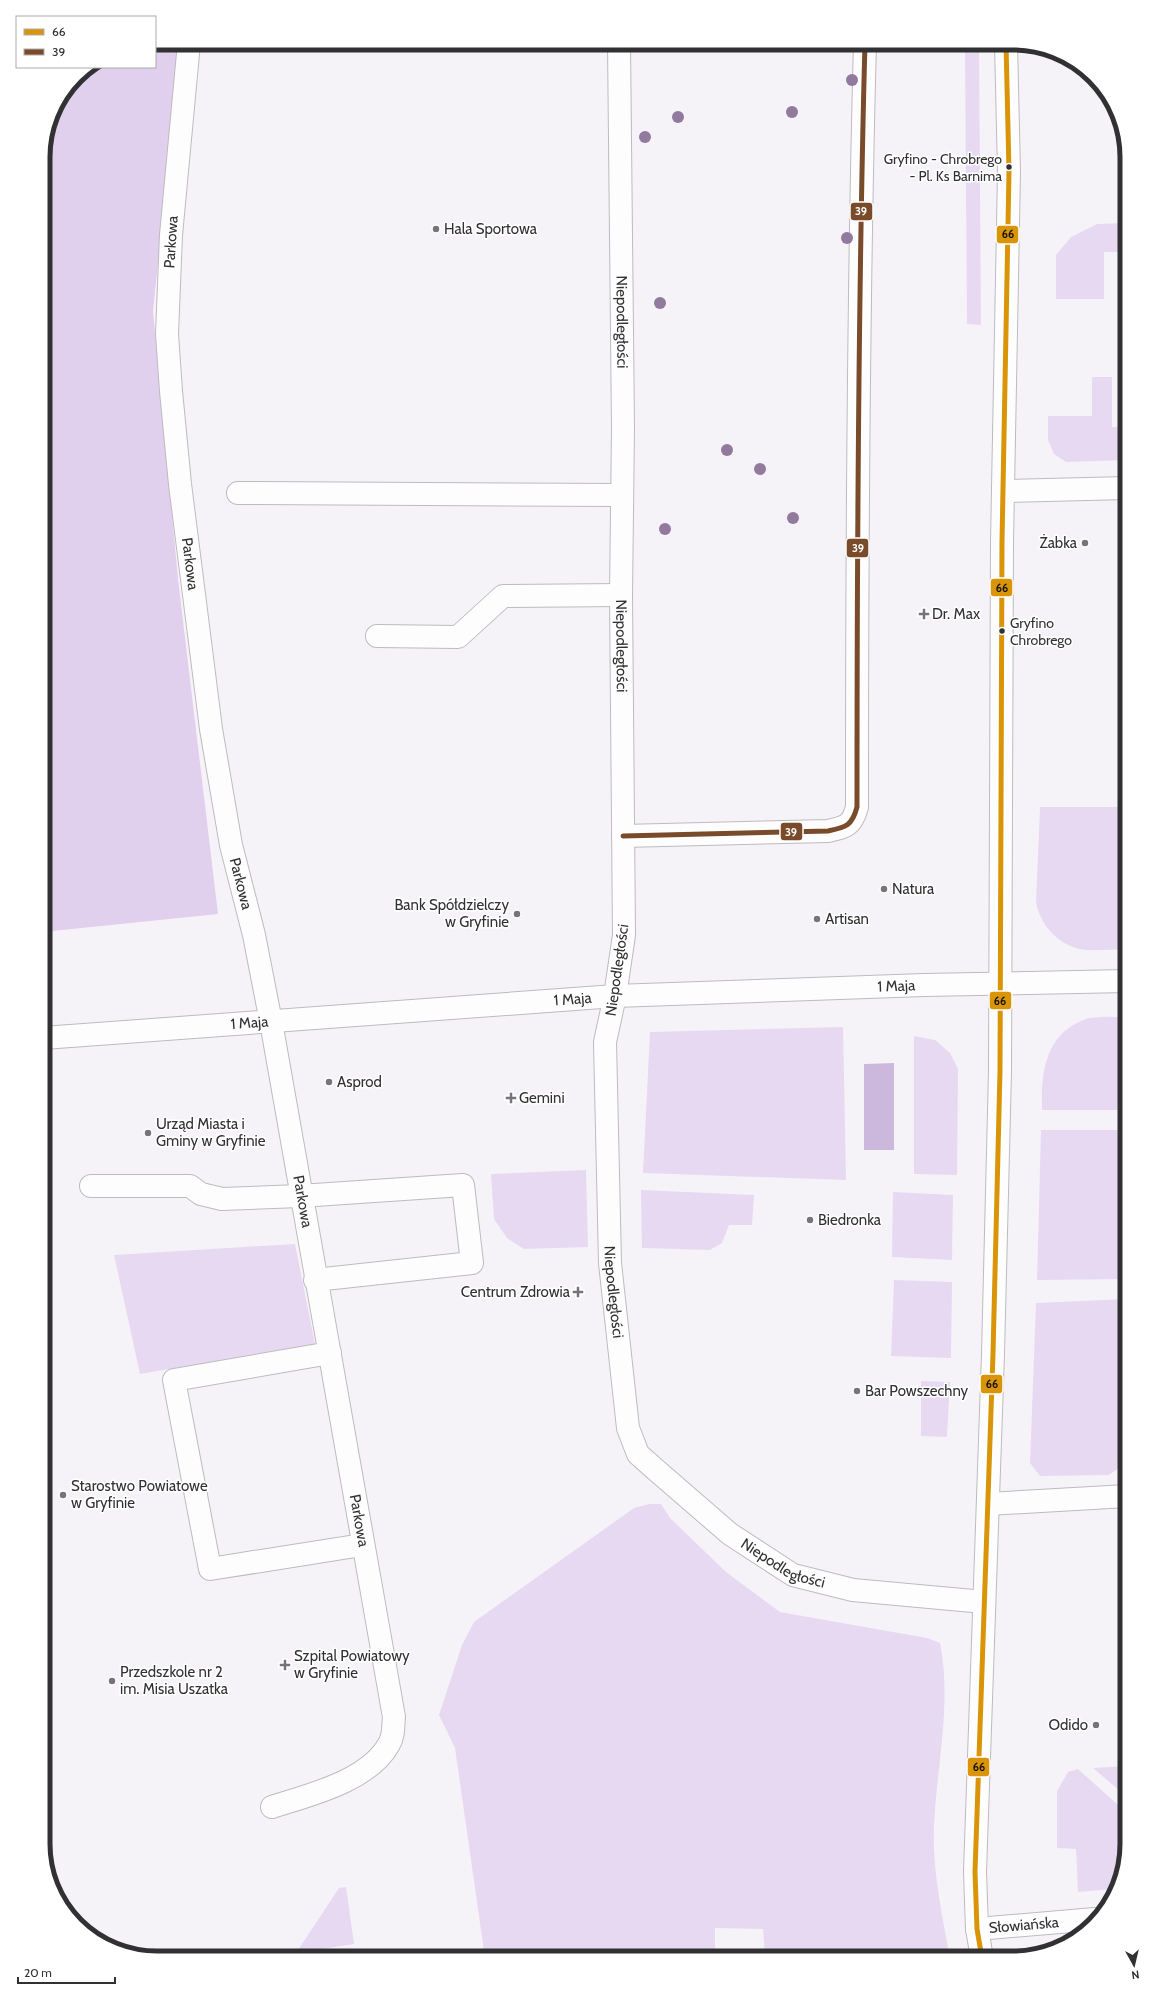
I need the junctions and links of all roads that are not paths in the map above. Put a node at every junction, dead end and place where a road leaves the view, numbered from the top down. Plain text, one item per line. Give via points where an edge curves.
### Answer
1 (188, 50) edge
2 (619, 50) edge
3 (865, 50) edge
4 (1006, 50) edge
5 (1120, 488) edge
6 (1003, 491) junction
7 (238, 493) dead end
8 (621, 495) junction
9 (621, 595) junction
10 (377, 636) dead end
11 (623, 836) junction
12 (1120, 981) edge
13 (1000, 984) junction
14 (615, 996) junction
15 (271, 1022) junction
16 (50, 1038) edge
17 (92, 1186) dead end
18 (300, 1196) junction
19 (315, 1280) junction
20 (330, 1353) junction
21 (1120, 1496) edge
22 (988, 1504) junction
23 (362, 1545) junction
24 (984, 1602) junction
25 (272, 1806) dead end
26 (1088, 1920) edge
27 (977, 1929) junction
28 (981, 1951) edge

1 - 15 street, Parkowa via 171,235 167,334 180,484 204,682 231,845 254,935
2 - 8 street, Niepodległości via 623,428
3 - 11 street via 857,416 858,807 854,819 845,828 828,831
4 - 6 street via 1009,172
5 - 6 street
6 - 13 street
7 - 8 street
8 - 9 street, Niepodległości
9 - 10 street via 503,596 458,637
9 - 11 street, Niepodległości
11 - 14 street, Niepodległości via 624,935
12 - 13 street, 1 Maja
13 - 14 street, 1 Maja
13 - 22 street via 998,1184
14 - 15 street, 1 Maja
14 - 24 street, Niepodległości via 606,1042 610,1263 628,1428 638,1454 730,1534 793,1575 854,1590
15 - 16 street, 1 Maja
15 - 18 street, Parkowa
17 - 18 street via 190,1186 201,1194 222,1199
18 - 19 street, Parkowa
18 - 19 street via 463,1185 472,1263
19 - 20 street, Parkowa
20 - 23 street, Parkowa
20 - 23 street via 174,1380 210,1569
21 - 22 street
22 - 24 street
23 - 25 street, Parkowa via 394,1717 390,1744 369,1766 336,1785
24 - 27 street via 975,1872
26 - 27 street, Słowiańska
27 - 28 street

